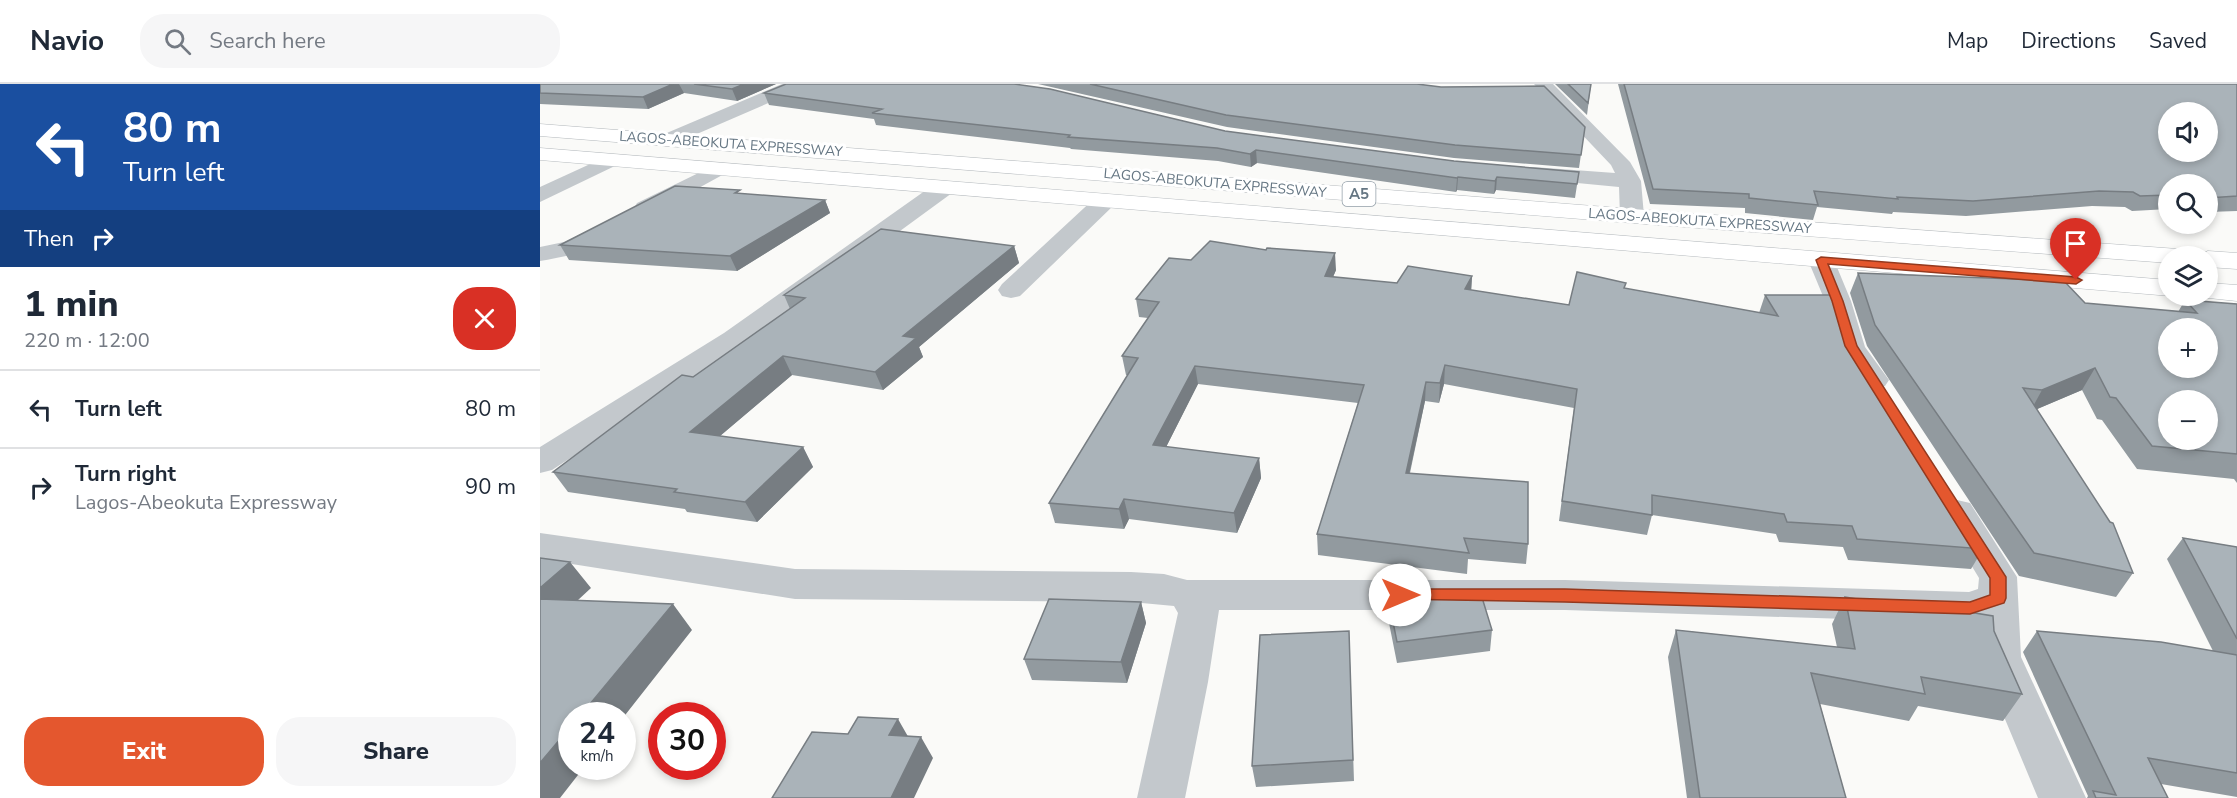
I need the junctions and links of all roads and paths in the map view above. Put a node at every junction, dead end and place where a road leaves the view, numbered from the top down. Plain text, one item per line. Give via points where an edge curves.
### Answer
1 (797, 84) edge
2 (1541, 88) edge
3 (540, 129) edge
4 (669, 139) junction
5 (540, 154) edge
6 (612, 160) junction
7 (719, 169) junction
8 (1513, 171) edge
9 (1630, 181) junction
10 (944, 188) junction
11 (540, 195) edge
12 (1105, 201) junction
13 (1632, 216) junction
14 (540, 254) edge
15 (2158, 255) edge
16 (1821, 260) junction
17 (2218, 260) edge
18 (2237, 261) edge
19 (2158, 287) edge
20 (1011, 290) dead end
21 (2218, 292) edge
22 (2237, 294) edge
23 (1889, 405) edge
24 (540, 462) edge
25 (1941, 486) edge
26 (540, 546) edge
27 (1187, 595) junction
28 (1998, 598) junction
29 (1161, 798) edge
30 (2062, 798) edge

1 - 4 street
2 - 9 street via 1620,162
3 - 4 highway, LAGOS-ABEOKUTA EXPRESSWAY / A5
4 - 13 highway, LAGOS-ABEOKUTA EXPRESSWAY / A5
5 - 6 highway, LAGOS-ABEOKUTA EXPRESSWAY / A5
6 - 7 highway, LAGOS-ABEOKUTA EXPRESSWAY / A5
6 - 11 street
7 - 10 highway, LAGOS-ABEOKUTA EXPRESSWAY / A5
7 - 14 street via 571,248
8 - 9 street
9 - 13 street
10 - 12 highway, LAGOS-ABEOKUTA EXPRESSWAY / A5
10 - 24 street via 734,339
12 - 16 highway, LAGOS-ABEOKUTA EXPRESSWAY / A5
12 - 20 street
13 - 15 highway, LAGOS-ABEOKUTA EXPRESSWAY / A5
16 - 19 highway, LAGOS-ABEOKUTA EXPRESSWAY / A5
16 - 23 street via 1851,346
17 - 18 highway
21 - 22 highway
25 - 28 street via 1998,577
26 - 27 street via 795,584 1110,586 1164,589
27 - 28 street via 1565,595 1970,608
27 - 29 street via 1199,611
28 - 30 street via 2000,657

